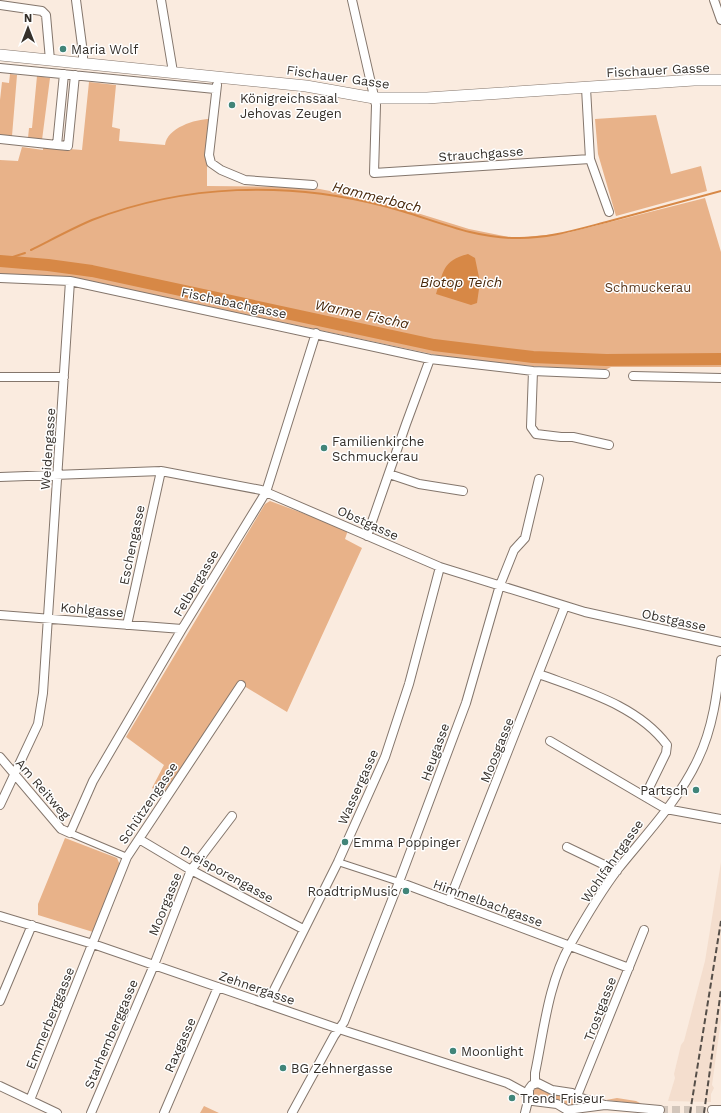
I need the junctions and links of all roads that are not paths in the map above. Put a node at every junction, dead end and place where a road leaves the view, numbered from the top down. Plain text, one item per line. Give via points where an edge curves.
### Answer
1 (76, 0) edge
2 (161, 0) edge
3 (352, 0) edge
4 (714, 0) edge
5 (0, 5) edge
6 (721, 20) edge
7 (0, 55) edge
8 (50, 60) junction
9 (83, 63) junction
10 (0, 68) edge
11 (173, 72) junction
12 (64, 74) junction
13 (75, 75) junction
14 (220, 76) junction
15 (721, 80) edge
16 (586, 88) junction
17 (215, 89) junction
18 (374, 98) junction
19 (0, 139) edge
20 (57, 145) junction
21 (590, 159) junction
22 (313, 185) dead end
23 (609, 212) dead end
24 (0, 278) edge
25 (70, 280) junction
26 (316, 333) junction
27 (430, 359) junction
28 (533, 371) junction
29 (605, 374) dead end
30 (633, 376) dead end
31 (0, 377) edge
32 (64, 377) junction
33 (721, 378) edge
34 (609, 445) dead end
35 (161, 470) junction
36 (58, 474) junction
37 (389, 474) junction
38 (0, 477) edge
39 (539, 479) dead end
40 (463, 491) dead end
41 (266, 492) junction
42 (367, 536) junction
43 (440, 567) junction
44 (500, 586) junction
45 (565, 606) junction
46 (0, 615) edge
47 (48, 618) junction
48 (127, 625) junction
49 (182, 629) junction
50 (721, 642) edge
51 (721, 660) edge
52 (539, 674) junction
53 (241, 685) dead end
54 (550, 741) dead end
55 (0, 757) edge
56 (15, 776) junction
57 (645, 796) junction
58 (0, 805) edge
59 (666, 809) junction
60 (232, 816) dead end
61 (721, 819) edge
62 (70, 833) junction
63 (139, 839) junction
64 (567, 848) dead end
65 (127, 857) junction
66 (338, 862) junction
67 (191, 870) junction
68 (617, 871) junction
69 (399, 882) junction
70 (449, 901) junction
71 (0, 916) edge
72 (32, 925) junction
73 (304, 929) junction
74 (644, 930) dead end
75 (93, 944) junction
76 (570, 946) junction
77 (154, 965) junction
78 (629, 968) junction
79 (218, 987) junction
80 (0, 1001) edge
81 (267, 1004) junction
82 (339, 1029) junction
83 (507, 1083) junction
84 (534, 1084) junction
85 (0, 1086) edge
86 (578, 1097) junction
87 (531, 1098) junction
88 (30, 1100) junction
89 (605, 1105) junction
90 (562, 1110) edge
91 (573, 1110) edge
92 (660, 1110) dead end
93 (712, 1110) dead end
94 (721, 1110) edge
95 (57, 1113) edge
96 (91, 1113) edge
97 (164, 1113) edge
98 (292, 1113) edge
99 (526, 1113) edge

1 - 9 street
2 - 11 street
3 - 18 street
4 - 6 street
5 - 8 street via 42,11 46,15
7 - 8 main road, Fischauer Gasse
8 - 9 main road, Fischauer Gasse
9 - 11 main road, Fischauer Gasse
10 - 12 street
11 - 14 main road, Fischauer Gasse
12 - 13 street
12 - 20 street
13 - 17 street
13 - 20 street via 68,146
14 - 17 street
14 - 18 main road, Fischauer Gasse via 306,86
15 - 16 main road, Fischauer Gasse
16 - 18 main road, Fischauer Gasse via 427,98
16 - 21 street
17 - 22 street via 211,163 245,180
18 - 21 street, Strauchgasse via 374,173
19 - 20 street
21 - 23 street
24 - 25 street, Fischabachgasse
25 - 26 street, Fischabachgasse
25 - 32 street, Weidengasse
26 - 27 street, Fischabachgasse
26 - 41 street, Felbergasse
27 - 28 street, Fischabachgasse
27 - 37 street
28 - 29 street, Fischabachgasse
28 - 34 street via 531,427 536,434 573,437
30 - 33 street
31 - 32 street
32 - 36 street, Weidengasse
35 - 36 street, Obstgasse
35 - 41 street, Obstgasse
35 - 48 street, Eschengasse
36 - 38 street, Obstgasse
36 - 47 street, Weidengasse
37 - 40 street via 419,484
37 - 42 street
39 - 44 street, Heugasse via 525,538 514,550
41 - 42 street, Obstgasse
41 - 49 street, Felbergasse
42 - 43 street, Obstgasse
43 - 44 street, Obstgasse
43 - 66 street, Wassergasse via 409,684 386,757
44 - 45 street, Obstgasse
44 - 69 street, Heugasse via 466,703
45 - 50 street, Obstgasse
45 - 52 street, Moosgasse
46 - 47 street, Kohlgasse
47 - 48 street, Kohlgasse
47 - 56 street, Weidengasse via 43,693 38,724
48 - 49 street, Kohlgasse
49 - 62 street, Felbergasse via 92,781
51 - 59 street, Wohlfahrtgasse via 715,708 704,746 684,784
52 - 57 street via 613,702 658,732 667,745 666,753
52 - 70 street, Moosgasse
53 - 63 street, Schützengasse
54 - 57 street
55 - 56 street, Am Reitweg
56 - 58 street, Weidengasse
56 - 62 street, Am Reitweg via 61,829
57 - 59 street
59 - 61 street
59 - 68 street, Wohlfahrtgasse
60 - 67 street, Moorgasse
62 - 65 street
63 - 65 street, Schützengasse
63 - 67 street, Dreisporengasse
64 - 68 street
65 - 75 street, Schützengasse
66 - 69 street, Himmelbachgasse
66 - 73 street, Wassergasse
67 - 73 street, Dreisporengasse
67 - 77 street, Moorgasse
68 - 76 street, Wohlfahrtgasse
69 - 70 street, Himmelbachgasse
69 - 82 street, Heugasse
70 - 76 street, Himmelbachgasse
71 - 72 street, Zehnergasse
72 - 75 street, Zehnergasse
72 - 80 street
73 - 81 street, Wassergasse
74 - 78 street, Trostgasse
75 - 77 street, Zehnergasse
75 - 88 street, Emmerberggasse
76 - 78 street, Himmelbachgasse
76 - 84 street, Wohlfahrtgasse via 553,986
77 - 79 street, Zehnergasse
77 - 96 street, Starhemberggasse
78 - 86 street, Trostgasse
79 - 81 street, Zehnergasse
79 - 97 street, Raxgasse
81 - 82 street, Zehnergasse
82 - 83 street, Zehnergasse
82 - 98 street, Heugasse
83 - 84 street, Zehnergasse
83 - 87 street, Zehnergasse
84 - 86 street, Zehnergasse
84 - 87 street, Wohlfahrtgasse via 529,1090
85 - 88 street
86 - 89 street
86 - 91 street, Trostgasse
87 - 90 street via 557,1104
87 - 99 street, Wohlfahrtgasse
88 - 95 street
89 - 91 street
89 - 92 street
90 - 91 street
93 - 94 street

